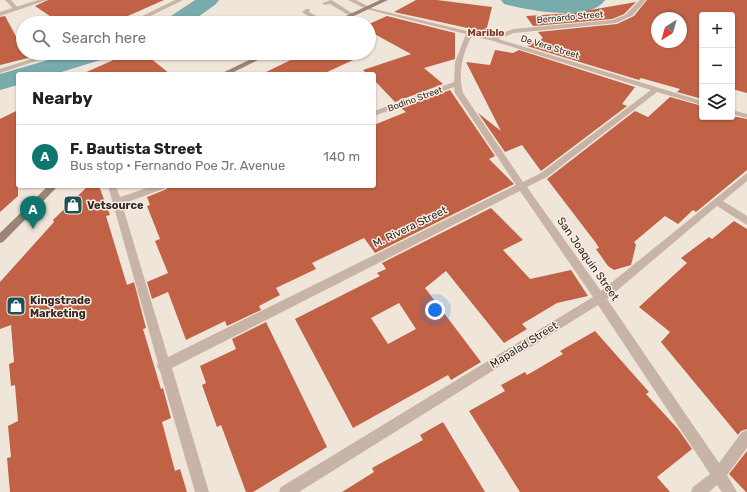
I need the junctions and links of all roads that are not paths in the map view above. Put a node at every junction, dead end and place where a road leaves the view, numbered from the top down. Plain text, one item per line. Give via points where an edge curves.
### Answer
1 (8, 0) edge
2 (44, 0) edge
3 (180, 0) edge
4 (351, 0) edge
5 (385, 0) edge
6 (643, 0) edge
7 (325, 3) dead end
8 (368, 8) junction
9 (16, 9) junction
10 (308, 10) dead end
11 (0, 14) edge
12 (352, 15) joint
13 (147, 16) edge
14 (313, 16) edge
15 (470, 33) junction
16 (492, 39) junction
17 (35, 60) edge
18 (254, 60) edge
19 (0, 71) edge
20 (228, 72) edge
21 (456, 84) junction
22 (655, 90) junction
23 (699, 102) edge
24 (376, 113) edge
25 (735, 113) edge
26 (747, 116) edge
27 (747, 176) edge
28 (521, 186) junction
29 (52, 188) edge
30 (112, 188) edge
31 (157, 188) edge
32 (717, 201) junction
33 (116, 202) junction
34 (747, 221) edge
35 (0, 239) edge
36 (600, 298) junction
37 (163, 366) junction
38 (747, 437) edge
39 (718, 476) junction
40 (202, 492) edge
41 (286, 492) edge
42 (698, 492) edge
43 (730, 492) edge

1 - 9 street
2 - 9 street
3 - 13 street
4 - 8 street, De Vera Street
5 - 8 main road
6 - 16 street, Bernardo Street via 633,14 621,20 512,31
7 - 12 street via 331,2
8 - 12 main road
8 - 15 street, De Vera Street
9 - 11 street
10 - 14 street via 305,12
15 - 16 street, De Vera Street
15 - 21 street via 458,64
16 - 22 street, De Vera Street
17 - 19 street
18 - 20 main road
21 - 24 street, Bodino Street
21 - 28 street, San Joaquin Street
22 - 23 street, De Vera Street
22 - 28 street, M. Rivera Street via 544,175
25 - 26 street
27 - 32 street, Mapalad Street
28 - 36 street, San Joaquin Street
28 - 37 street, M. Rivera Street
29 - 35 main road
30 - 33 street
31 - 33 street
32 - 34 street
32 - 36 street, Mapalad Street
33 - 37 street
36 - 39 street, San Joaquin Street
36 - 41 street, Mapalad Street
37 - 40 street
38 - 39 street
39 - 42 street
39 - 43 street, San Joaquin Street

